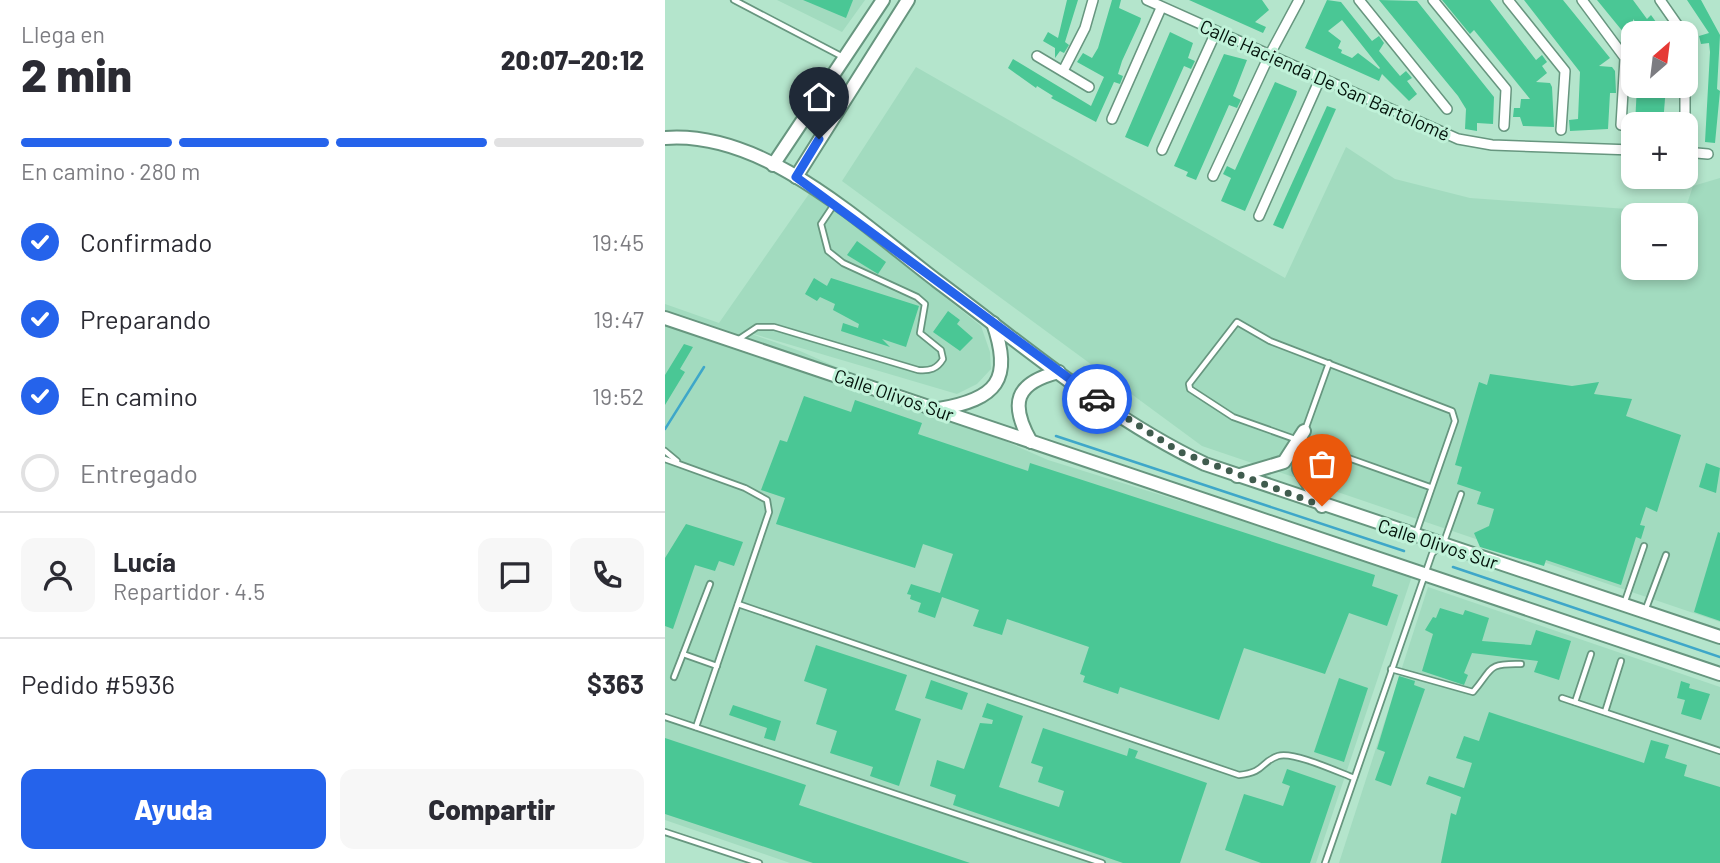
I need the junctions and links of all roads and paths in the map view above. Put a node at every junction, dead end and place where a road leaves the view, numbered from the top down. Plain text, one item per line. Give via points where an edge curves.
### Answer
1 (734, 0) edge
2 (883, 0) edge
3 (908, 0) edge
4 (1093, 0) edge
5 (1147, 0) edge
6 (1284, 0) edge
7 (1299, 0) edge
8 (1359, 0) edge
9 (1433, 0) edge
10 (1508, 0) edge
11 (1582, 0) edge
12 (1660, 0) edge
13 (1161, 8) junction
14 (1292, 10) junction
15 (1675, 21) edge
16 (1216, 32) junction
17 (1269, 55) junction
18 (1037, 56) dead end
19 (844, 57) junction
20 (1063, 71) junction
21 (1320, 79) junction
22 (1089, 87) dead end
23 (1447, 109) dead end
24 (1622, 112) edge
25 (1112, 119) dead end
26 (1504, 126) dead end
27 (1561, 130) dead end
28 (665, 138) edge
29 (1162, 150) dead end
30 (1621, 150) edge
31 (1698, 153) edge
32 (1708, 154) dead end
33 (773, 164) junction
34 (1213, 176) dead end
35 (796, 177) junction
36 (835, 203) junction
37 (1259, 216) dead end
38 (665, 318) edge
39 (993, 323) junction
40 (736, 341) junction
41 (1329, 363) junction
42 (1059, 372) junction
43 (939, 410) junction
44 (1302, 437) junction
45 (1031, 442) junction
46 (665, 451) edge
47 (665, 459) edge
48 (677, 461) junction
49 (1284, 463) junction
50 (1299, 469) junction
51 (1237, 476) junction
52 (1430, 487) junction
53 (1461, 494) dead end
54 (1322, 506) junction
55 (1415, 536) junction
56 (1441, 544) junction
57 (1644, 546) dead end
58 (1666, 555) dead end
59 (1427, 573) junction
60 (710, 584) dead end
61 (738, 604) junction
62 (1624, 605) junction
63 (1645, 612) junction
64 (1720, 637) edge
65 (683, 654) junction
66 (1591, 654) dead end
67 (1621, 661) dead end
68 (1521, 664) dead end
69 (717, 666) junction
70 (1391, 669) junction
71 (1720, 674) edge
72 (674, 677) dead end
73 (1562, 698) dead end
74 (1575, 702) junction
75 (1605, 712) junction
76 (665, 717) edge
77 (696, 727) junction
78 (1720, 751) edge
79 (1354, 778) junction
80 (665, 832) edge
81 (759, 863) edge
82 (1102, 863) edge
83 (1325, 863) edge

1 - 19 lane
2 - 19 main road
3 - 35 main road
4 - 20 street
5 - 13 street, Calle Hacienda De San Bartolomé
6 - 14 street
7 - 14 street
8 - 23 street
9 - 26 street via 1506,89
10 - 27 street via 1565,71
11 - 24 street via 1625,58
12 - 15 street
13 - 16 street, Calle Hacienda De San Bartolomé
13 - 25 street
14 - 17 street
16 - 17 street, Calle Hacienda De San Bartolomé
16 - 29 street
17 - 21 street, Calle Hacienda De San Bartolomé
17 - 34 street
18 - 20 street
19 - 33 main road
20 - 22 street
21 - 30 street, Calle Hacienda De San Bartolomé via 1458,139 1492,145
21 - 37 street
28 - 33 main road, Calle Olivos Sur via 724,144
31 - 32 street
33 - 35 main road, Calle Olivos Sur
35 - 36 main road, Calle Olivos Sur
36 - 39 main road, Calle Olivos Sur
36 - 40 lane via 821,224 828,251 925,304 920,333 941,350 939,366 918,370 774,327 757,327
38 - 40 main road, Calle Olivos Sur
39 - 42 main road, Calle Olivos Sur
39 - 43 main road via 1003,362 997,381 981,399
40 - 43 main road, Calle Olivos Sur
41 - 44 lane
41 - 44 lane via 1270,341 1237,322 1189,384 1226,413
41 - 52 lane via 1452,411 1455,421
42 - 45 main road via 1031,381 1020,397 1017,410
42 - 51 main road, Calle Olivos Sur via 1157,439
43 - 45 main road, Calle Olivos Sur
44 - 49 main road
44 - 50 main road
44 - 52 lane
45 - 59 main road, Calle Olivos Sur
46 - 48 lane
47 - 48 lane
48 - 61 lane via 767,500 769,512
49 - 50 main road
49 - 51 main road
50 - 54 main road
51 - 54 main road, Calle Olivos Sur
52 - 55 lane
53 - 56 lane
54 - 55 main road, Calle Olivos Sur
55 - 56 main road, Calle Olivos Sur
56 - 59 lane via 1432,554
56 - 62 main road, Calle Olivos Sur
57 - 62 lane
58 - 63 lane
59 - 70 lane
59 - 71 main road, Calle Olivos Sur
60 - 65 lane
61 - 69 lane
61 - 79 lane via 1239,775 1257,773 1278,756 1291,756
62 - 63 main road, Calle Olivos Sur
63 - 64 main road, Calle Olivos Sur
65 - 69 lane
65 - 72 lane
66 - 74 lane
67 - 75 lane
68 - 70 lane via 1499,663 1489,668 1473,692
69 - 77 lane
70 - 79 lane
73 - 74 lane
74 - 75 lane
75 - 78 lane
76 - 77 lane
77 - 82 lane
79 - 83 lane
80 - 81 lane

